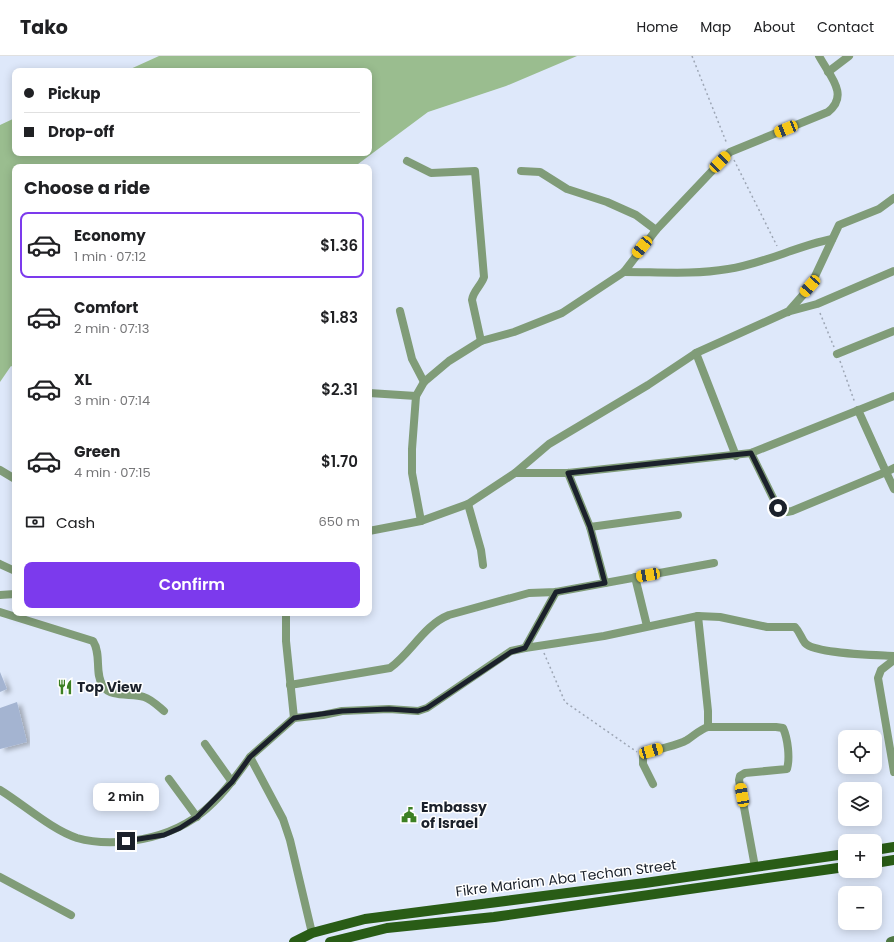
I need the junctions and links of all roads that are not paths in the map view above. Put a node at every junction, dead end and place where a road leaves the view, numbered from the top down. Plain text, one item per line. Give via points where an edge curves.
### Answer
1 (819, 56) edge
2 (849, 56) edge
3 (828, 72) junction
4 (408, 161) dead end
5 (521, 171) dead end
6 (894, 198) edge
7 (656, 230) junction
8 (832, 239) junction
9 (894, 271) edge
10 (624, 272) junction
11 (400, 311) dead end
12 (787, 312) junction
13 (894, 331) edge
14 (481, 341) junction
15 (696, 353) junction
16 (837, 354) dead end
17 (424, 382) junction
18 (372, 393) edge
19 (416, 396) junction
20 (894, 396) edge
21 (858, 410) junction
22 (751, 453) junction
23 (736, 456) junction
24 (894, 468) edge
25 (0, 470) edge
26 (886, 472) junction
27 (515, 473) junction
28 (568, 473) junction
29 (12, 477) edge
30 (894, 489) edge
31 (468, 504) junction
32 (678, 515) dead end
33 (421, 521) junction
34 (590, 527) junction
35 (372, 530) edge
36 (714, 563) dead end
37 (0, 564) edge
38 (483, 565) dead end
39 (12, 570) edge
40 (635, 577) junction
41 (605, 583) junction
42 (556, 592) junction
43 (12, 594) edge
44 (0, 595) edge
45 (0, 612) edge
46 (12, 616) edge
47 (13, 616) edge
48 (286, 616) edge
49 (698, 616) junction
50 (647, 626) junction
51 (525, 648) junction
52 (894, 656) edge
53 (894, 660) edge
54 (290, 685) junction
55 (164, 710) dead end
56 (294, 718) junction
57 (708, 727) junction
58 (205, 744) dead end
59 (250, 757) junction
60 (894, 772) edge
61 (169, 779) dead end
62 (232, 782) junction
63 (653, 784) dead end
64 (0, 790) edge
65 (197, 817) junction
66 (894, 847) edge
67 (882, 849) edge
68 (838, 855) edge
69 (894, 860) edge
70 (882, 862) edge
71 (755, 867) junction
72 (838, 868) edge
73 (0, 877) edge
74 (546, 895) junction
75 (548, 909) junction
76 (71, 915) dead end
77 (327, 928) junction
78 (312, 933) junction
79 (894, 941) edge
80 (294, 942) edge
81 (330, 942) edge
82 (891, 942) edge

1 - 3 street
2 - 3 street
3 - 7 street via 838,90 835,106 828,112 730,152
4 - 14 street via 431,172 475,171 484,278 472,300
5 - 7 street via 540,172 567,189 636,215
6 - 8 street via 878,209 839,225
7 - 10 street
8 - 10 street via 728,269
8 - 12 street via 810,286
9 - 12 street via 817,304
10 - 14 street via 562,313 514,332
11 - 17 street via 412,359
12 - 15 street
13 - 16 street
14 - 17 street via 448,361
15 - 23 street
15 - 27 street via 549,444
17 - 19 street
18 - 19 street
19 - 33 street via 412,473
20 - 21 street
21 - 22 street
21 - 26 street
22 - 23 street
22 - 26 street via 778,508 787,512
23 - 28 street
24 - 26 street
25 - 29 street
26 - 30 street
27 - 28 street
27 - 31 street
28 - 34 street
31 - 33 street
31 - 38 street
32 - 34 street
33 - 35 street
34 - 41 street
36 - 40 street
37 - 39 street
40 - 41 street
40 - 50 street
41 - 42 street
42 - 51 street
42 - 54 street via 529,593 502,599 439,619 390,668
43 - 44 street
45 - 46 street
47 - 55 street via 94,641 97,647 99,678 103,687 110,692 143,696
48 - 54 street
49 - 50 street
49 - 52 street via 720,617 767,627 795,627 805,643 812,647 850,654
49 - 57 street
50 - 51 street via 604,636
51 - 56 street via 511,652 427,708 418,711 350,711
53 - 60 street via 881,670 878,678
54 - 56 street
56 - 59 street
57 - 63 street via 697,730 688,739 651,751 643,757 643,764
57 - 71 street via 776,727 783,728 786,734 787,769 744,773 740,776
58 - 62 street
59 - 62 street
59 - 78 street via 283,819
61 - 65 street
62 - 65 street
64 - 65 street via 60,830 77,838 99,842 113,843 164,835
66 - 67 main road
68 - 71 main road, Fikre Mariam Aba Techan Street
69 - 70 main road
71 - 74 main road, Fikre Mariam Aba Techan Street
72 - 75 main road, Fikre Mariam Aba Techan Street
73 - 76 street
74 - 75 main road
74 - 77 main road, Fikre Mariam Aba Techan Street via 364,919
75 - 81 main road, Fikre Mariam Aba Techan Street via 387,928
77 - 78 main road, Fikre Mariam Aba Techan Street
77 - 81 main road
78 - 80 main road, Fikre Mariam Aba Techan Street
79 - 82 main road

